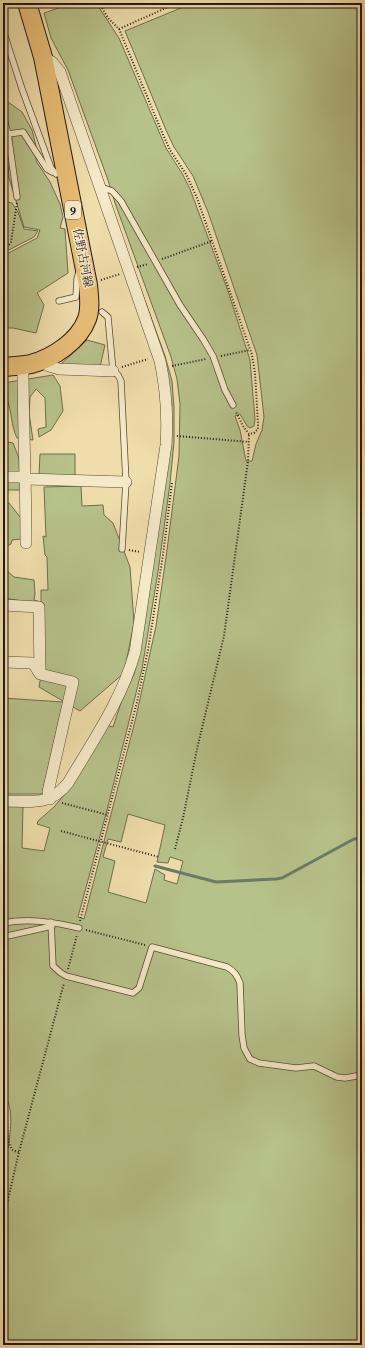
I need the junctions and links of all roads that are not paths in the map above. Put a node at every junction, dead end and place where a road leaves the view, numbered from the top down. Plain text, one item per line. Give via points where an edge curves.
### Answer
1 (27, 3) edge
2 (3, 30) edge
3 (43, 57) junction
4 (3, 116) edge
5 (8, 134) junction
6 (61, 175) junction
7 (100, 187) junction
8 (17, 197) road end
9 (84, 268) junction
10 (60, 300) dead end
11 (102, 312) dead end
12 (41, 361) junction
13 (3, 366) edge
14 (23, 366) junction
15 (116, 369) junction
16 (233, 405) road end
17 (3, 477) edge
18 (26, 479) junction
19 (126, 482) junction
20 (26, 543) dead end
21 (122, 549) road end
22 (3, 606) edge
23 (3, 662) edge
24 (40, 674) junction
25 (50, 799) junction
26 (3, 801) edge
27 (3, 923) edge
28 (52, 924) junction
29 (78, 928) road end
30 (3, 937) edge
31 (362, 1075) edge

1 - 3 main road, 佐野古河線 / 9
2 - 6 lane via 51,168
3 - 6 main road, 佐野古河線 / 9
3 - 7 street via 52,62 60,72
4 - 5 lane
5 - 6 lane via 23,132 47,169
5 - 8 lane
6 - 9 main road, 佐野古河線 / 9
7 - 16 lane via 112,191 121,201 180,305 213,356 224,390
7 - 25 street via 160,361 167,406 166,445 130,671 117,699 68,783
9 - 10 lane via 77,279 76,297
9 - 12 main road, 佐野古河線 / 9 via 89,296 87,319 74,338 54,355
11 - 15 lane via 108,317
12 - 14 main road, 佐野古河線 / 9
12 - 15 street via 59,369
13 - 14 main road, 佐野古河線 / 9
14 - 18 street
15 - 19 lane via 121,381
17 - 18 street
18 - 19 street
18 - 20 street
19 - 21 lane
22 - 24 street via 39,607
23 - 24 street via 33,663
24 - 25 street via 73,682 48,792
25 - 26 street
27 - 28 lane via 29,920
28 - 29 lane
28 - 30 lane
28 - 31 lane via 54,966 66,976 133,993 139,988 152,948 219,965 238,976 242,1035 244,1048 250,1059 259,1063 296,1068 314,1066 337,1077

